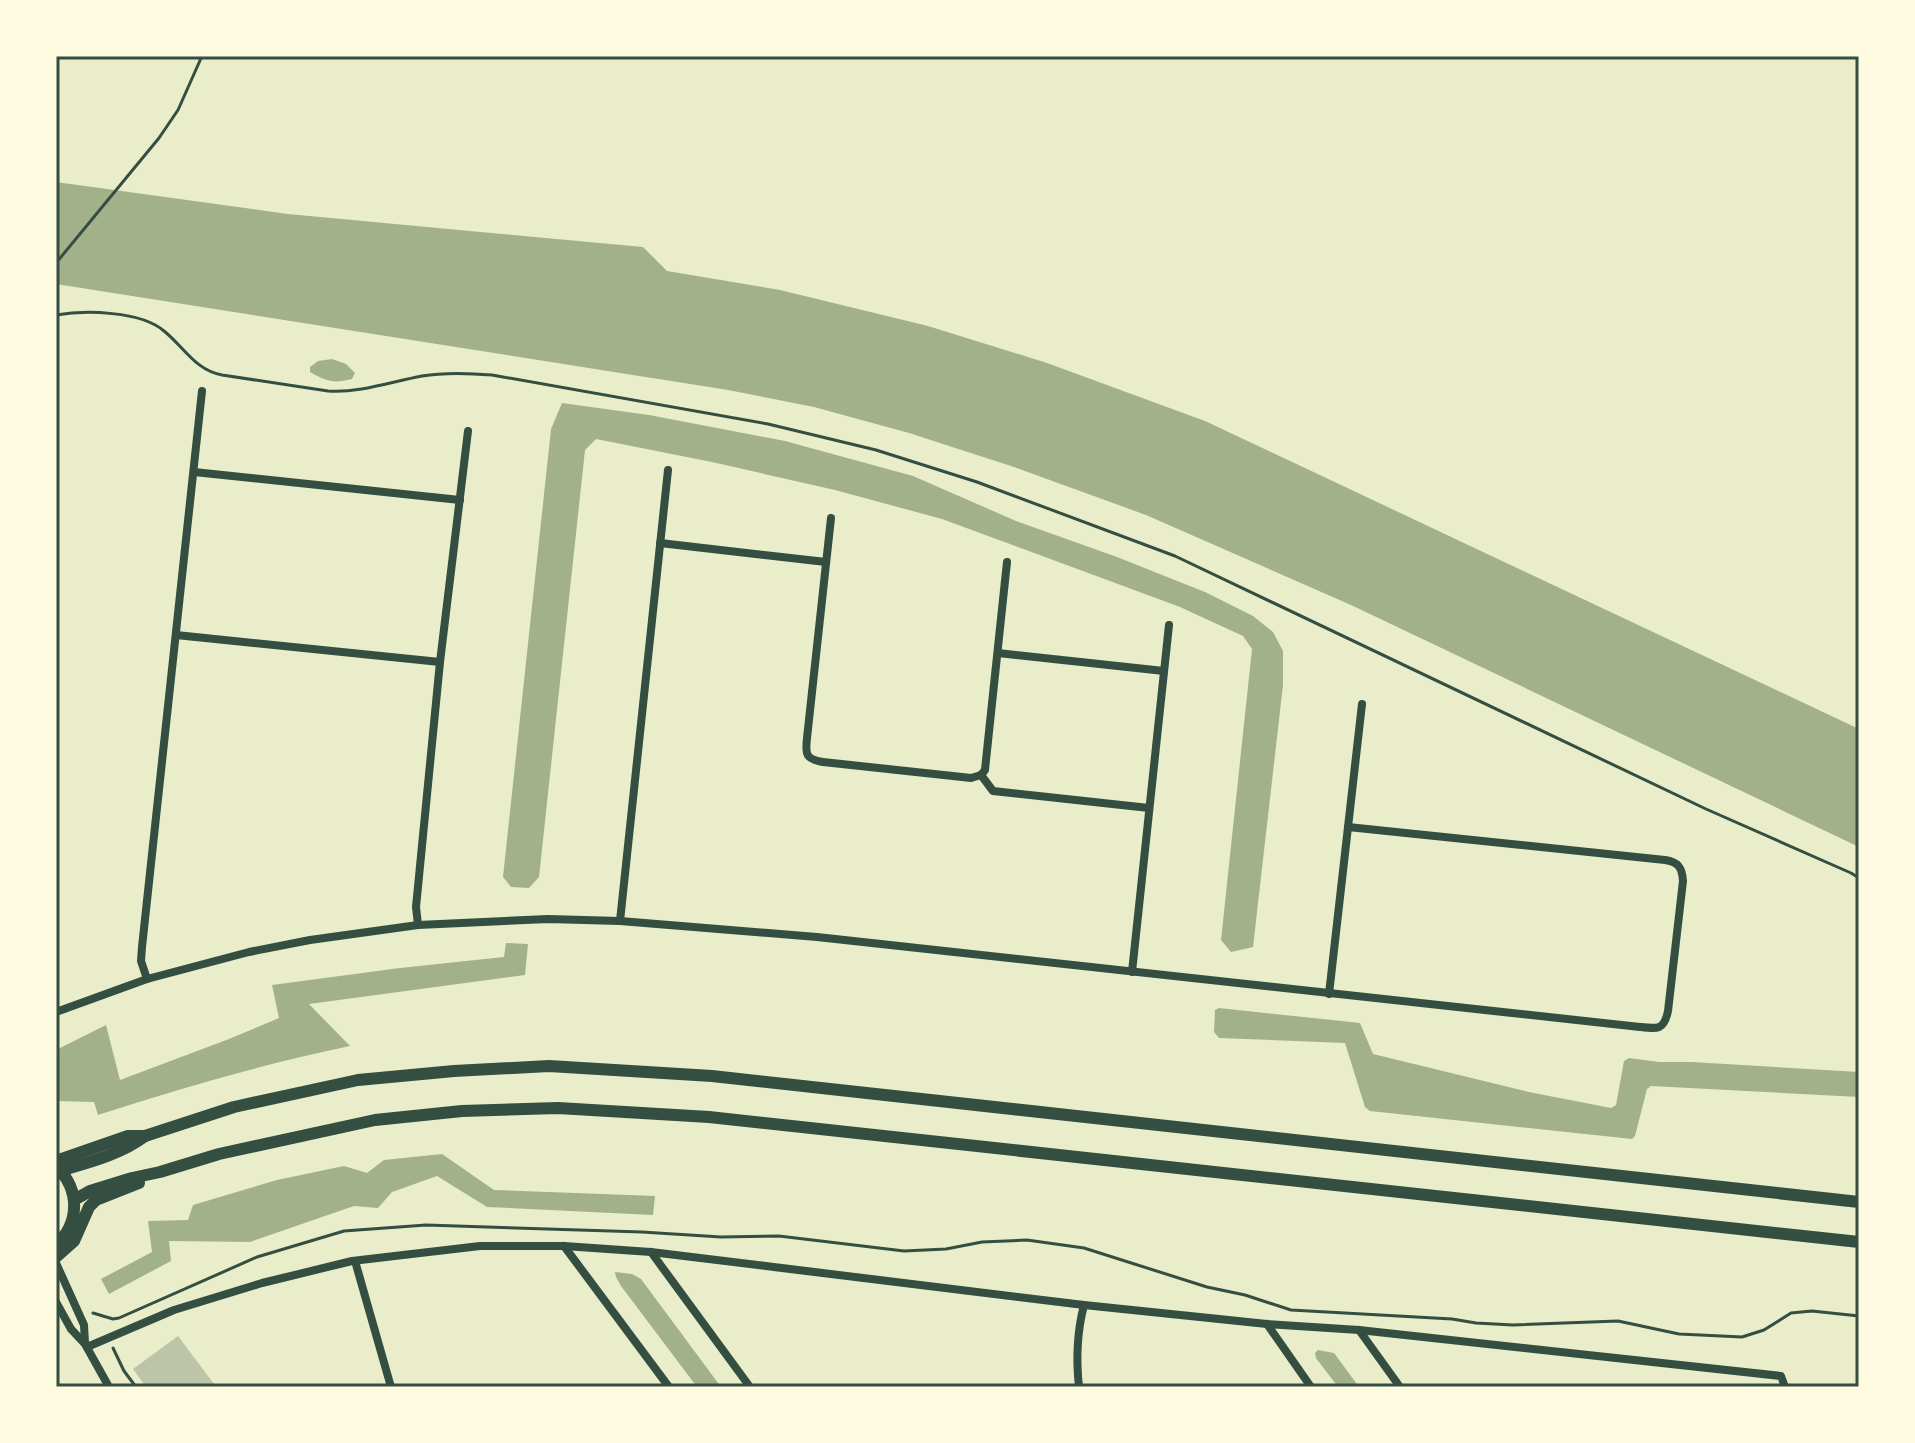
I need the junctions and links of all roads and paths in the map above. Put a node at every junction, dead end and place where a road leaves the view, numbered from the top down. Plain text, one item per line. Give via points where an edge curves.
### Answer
1 (202, 56) edge
2 (56, 263) edge
3 (56, 315) edge
4 (202, 391) dead end
5 (468, 431) dead end
6 (668, 470) dead end
7 (194, 472) junction
8 (460, 500) junction
9 (831, 518) dead end
10 (660, 543) junction
11 (826, 562) junction
12 (1007, 562) dead end
13 (1169, 625) dead end
14 (176, 635) junction
15 (998, 653) junction
16 (440, 662) junction
17 (1164, 671) junction
18 (1362, 704) dead end
19 (981, 775) junction
20 (1149, 808) junction
21 (1348, 827) junction
22 (1859, 878) edge
23 (620, 921) junction
24 (418, 925) junction
25 (1132, 972) junction
26 (147, 979) junction
27 (1329, 994) junction
28 (56, 1012) edge
29 (57, 1167) edge
30 (160, 1172) junction
31 (74, 1200) junction
32 (1859, 1202) edge
33 (1859, 1242) edge
34 (56, 1245) edge
35 (564, 1246) junction
36 (651, 1252) junction
37 (56, 1260) edge
38 (355, 1261) junction
39 (56, 1302) edge
40 (1084, 1305) junction
41 (1859, 1316) edge
42 (1267, 1324) junction
43 (1359, 1330) junction
44 (108, 1338) junction
45 (86, 1345) junction
46 (109, 1387) edge
47 (136, 1387) edge
48 (391, 1387) edge
49 (669, 1387) edge
50 (750, 1387) edge
51 (1079, 1387) edge
52 (1311, 1387) edge
53 (1400, 1387) edge
54 (1785, 1387) edge

1 - 2 path via 159,138
3 - 22 path via 83,312 146,321 161,328 197,364 222,375 337,392 439,374 492,375 743,419 934,468 1175,556
4 - 7 street
5 - 8 street
6 - 10 street
7 - 8 street
7 - 14 street
8 - 16 street
9 - 11 street
10 - 11 street
10 - 23 street
11 - 19 street via 808,756 962,777
12 - 15 street
13 - 17 street
14 - 16 street
14 - 26 street via 141,961
15 - 17 street
15 - 19 street
16 - 24 street
17 - 20 street
18 - 21 street
19 - 20 street via 993,791
20 - 25 street
21 - 27 street
21 - 27 street via 1665,860 1682,869 1683,881 1662,1026
23 - 24 street
23 - 25 street
24 - 26 street via 271,948
25 - 27 street
26 - 28 street
29 - 31 main road
29 - 32 main road via 74,1167 145,1136 255,1101 358,1080 549,1066 712,1076
30 - 31 main road
30 - 33 main road via 375,1120 558,1108 709,1117
30 - 37 main road via 96,1200 74,1241
31 - 34 main road via 72,1224
35 - 36 street
35 - 38 street via 480,1246
35 - 49 street
36 - 40 street
36 - 50 street
37 - 45 street via 84,1325
38 - 44 street via 188,1306
38 - 48 street
39 - 45 street
40 - 42 street
40 - 51 street
41 - 44 path via 1791,1313 1742,1337 1679,1334 1618,1321 1476,1323 1291,1310 1084,1248 1027,1240 904,1251 779,1236 426,1225 344,1231 257,1257 119,1318 99,1315
42 - 43 street
42 - 52 street
43 - 53 street
43 - 54 street via 1781,1376
44 - 45 street
44 - 47 path
45 - 46 street

